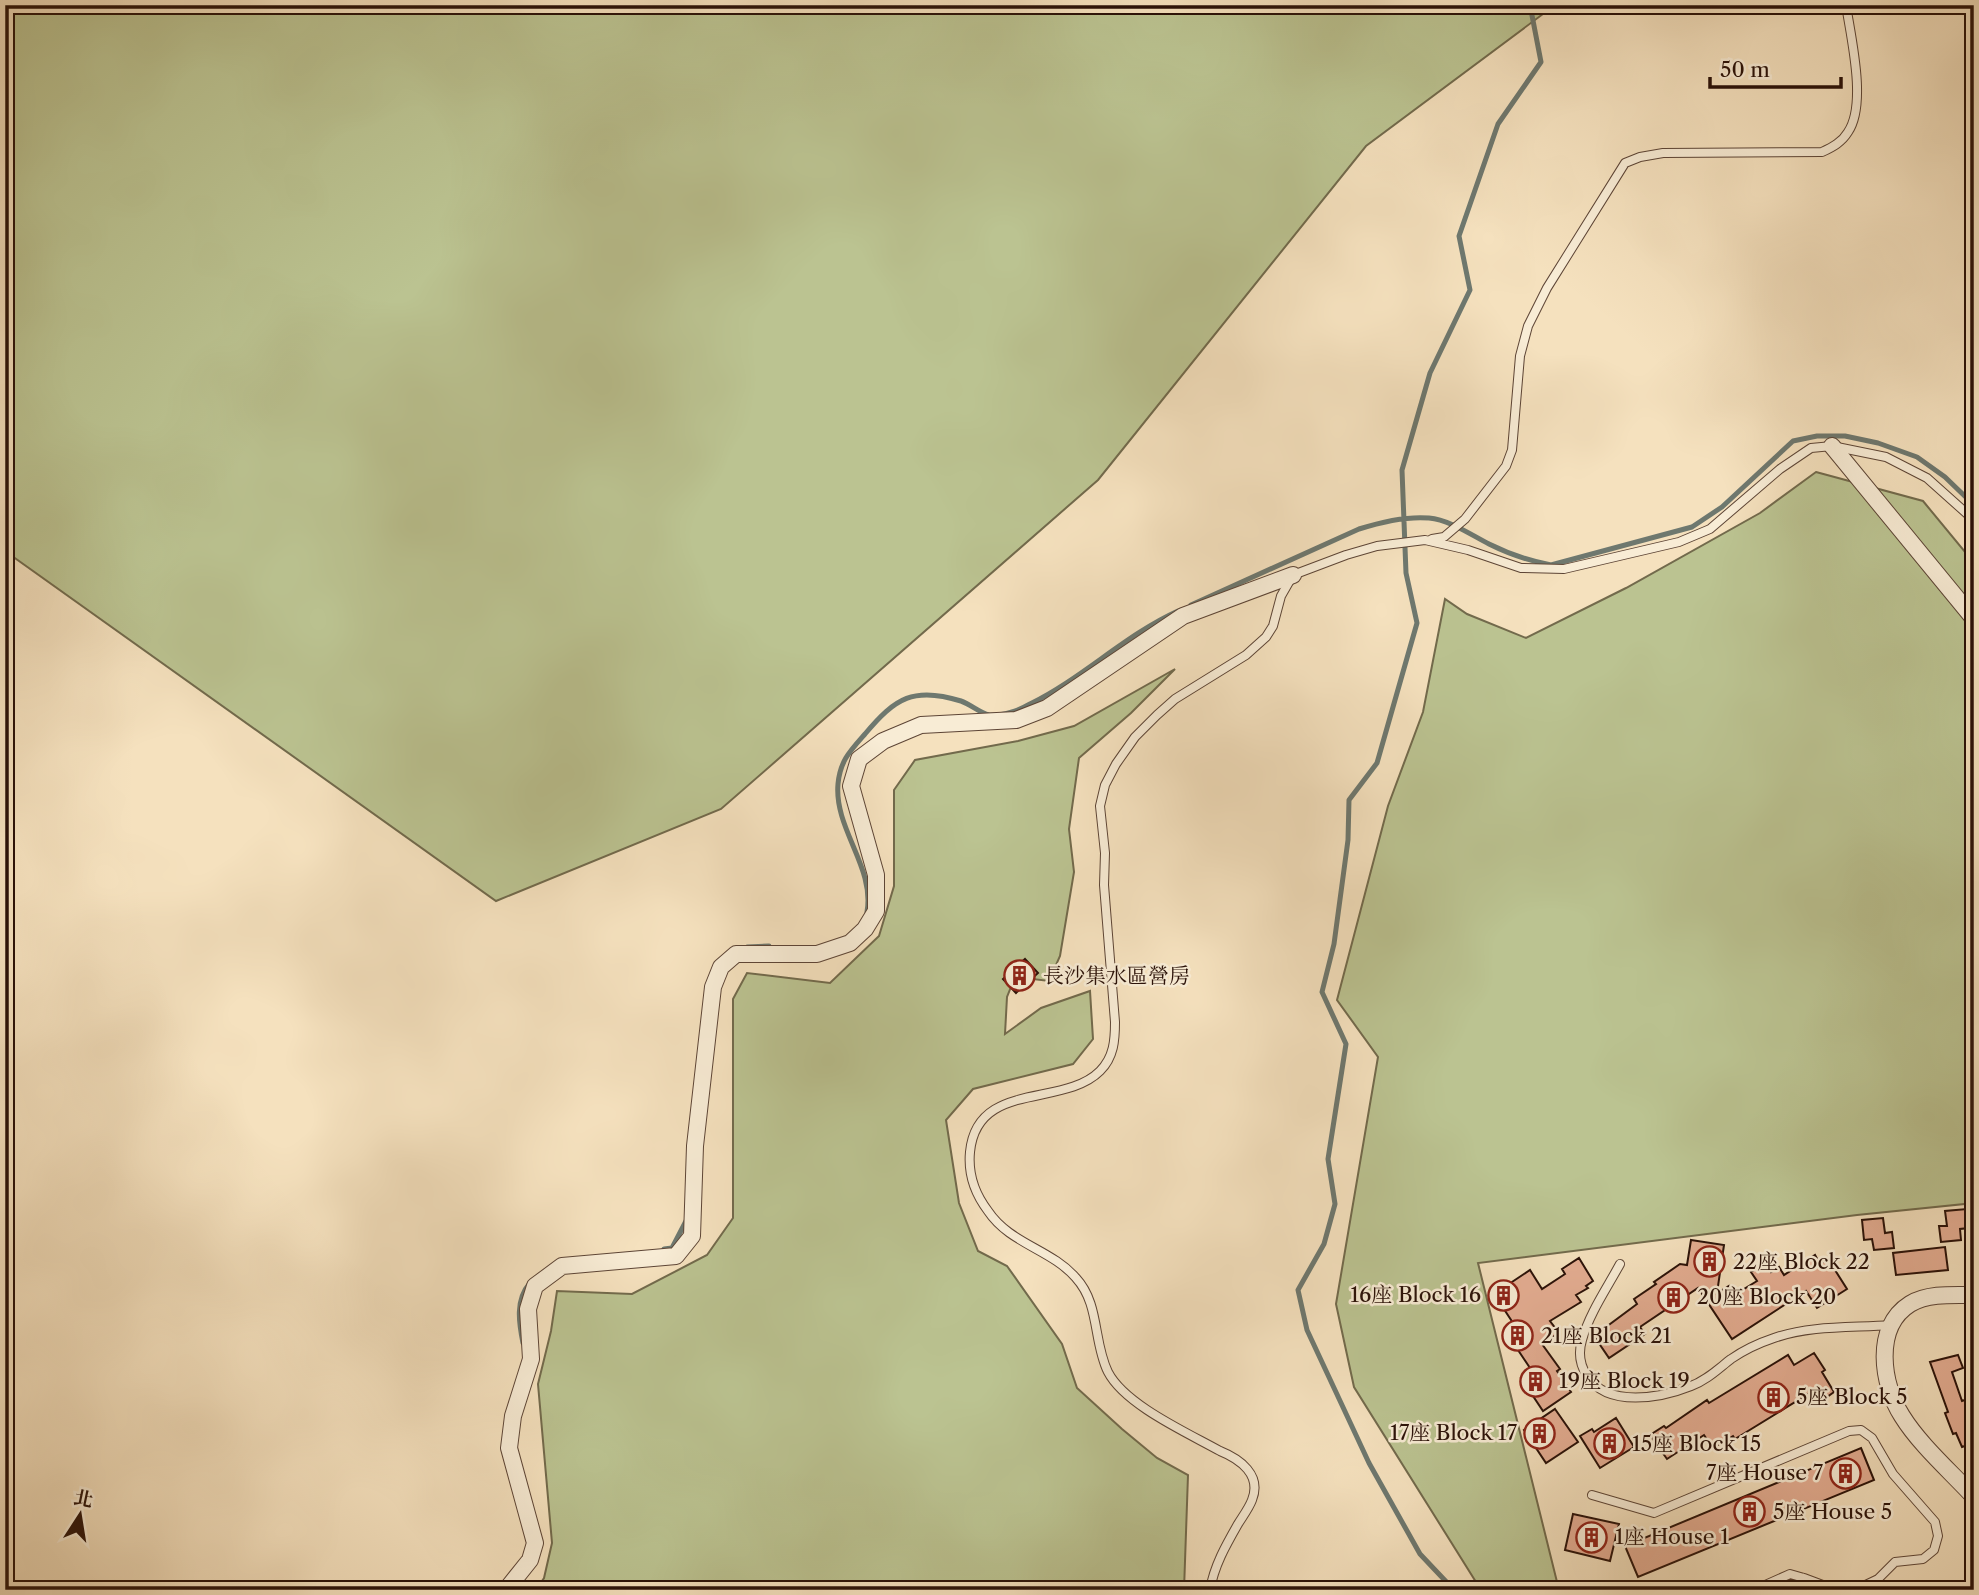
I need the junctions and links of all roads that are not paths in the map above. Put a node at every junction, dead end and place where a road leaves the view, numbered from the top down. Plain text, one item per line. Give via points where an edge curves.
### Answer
1 (1846, 5) edge
2 (1832, 446) junction
3 (1974, 520) edge
4 (1421, 541) junction
5 (1293, 575) junction
6 (1974, 619) edge
7 (1620, 1264) dead end
8 (1974, 1295) edge
9 (1891, 1325) junction
10 (1592, 1495) dead end
11 (1974, 1497) edge
12 (1804, 1578) junction
13 (1878, 1579) junction
14 (506, 1590) edge
15 (1210, 1590) edge
16 (1754, 1590) edge
17 (1805, 1590) edge
18 (1837, 1590) edge
19 (1880, 1590) edge

1 - 4 lane via 1856,99 1849,131 1838,144 1822,152 1663,153 1625,163 1528,326 1506,466 1465,519 1444,537
2 - 3 lane via 1886,457 1927,478
2 - 4 lane via 1811,448 1780,469 1710,529 1679,542 1564,569 1521,568 1468,550
2 - 6 street
4 - 5 lane via 1346,555
5 - 14 street via 1182,616 1047,708 1016,720 921,725 883,741 859,759 851,786 876,875 876,911 850,943 817,954 736,954 721,967 713,987 695,1146 692,1236 676,1256 562,1266 535,1286 528,1309 531,1359 513,1416 509,1448 535,1544 530,1560
5 - 15 lane via 1266,637 1157,715 1135,737 1105,785 1100,806 1115,1031 1108,1060 1086,1081 992,1110 976,1127 968,1166 988,1212 1006,1233 1060,1263 1077,1278 1087,1293 1108,1372 1125,1396 1236,1458 1250,1471 1253,1500 1217,1563
7 - 9 lane via 1586,1328 1580,1356 1591,1382 1616,1395 1644,1396 1692,1386 1775,1337
8 - 9 street via 1923,1298 1899,1313
9 - 11 street via 1885,1354 1895,1404 1909,1426
10 - 13 lane via 1654,1513 1849,1431 1861,1430 1872,1438 1893,1474 1935,1522 1938,1536 1929,1555 1895,1562
12 - 16 lane via 1790,1574
12 - 17 lane
12 - 18 lane
13 - 18 lane via 1857,1589
13 - 19 lane

